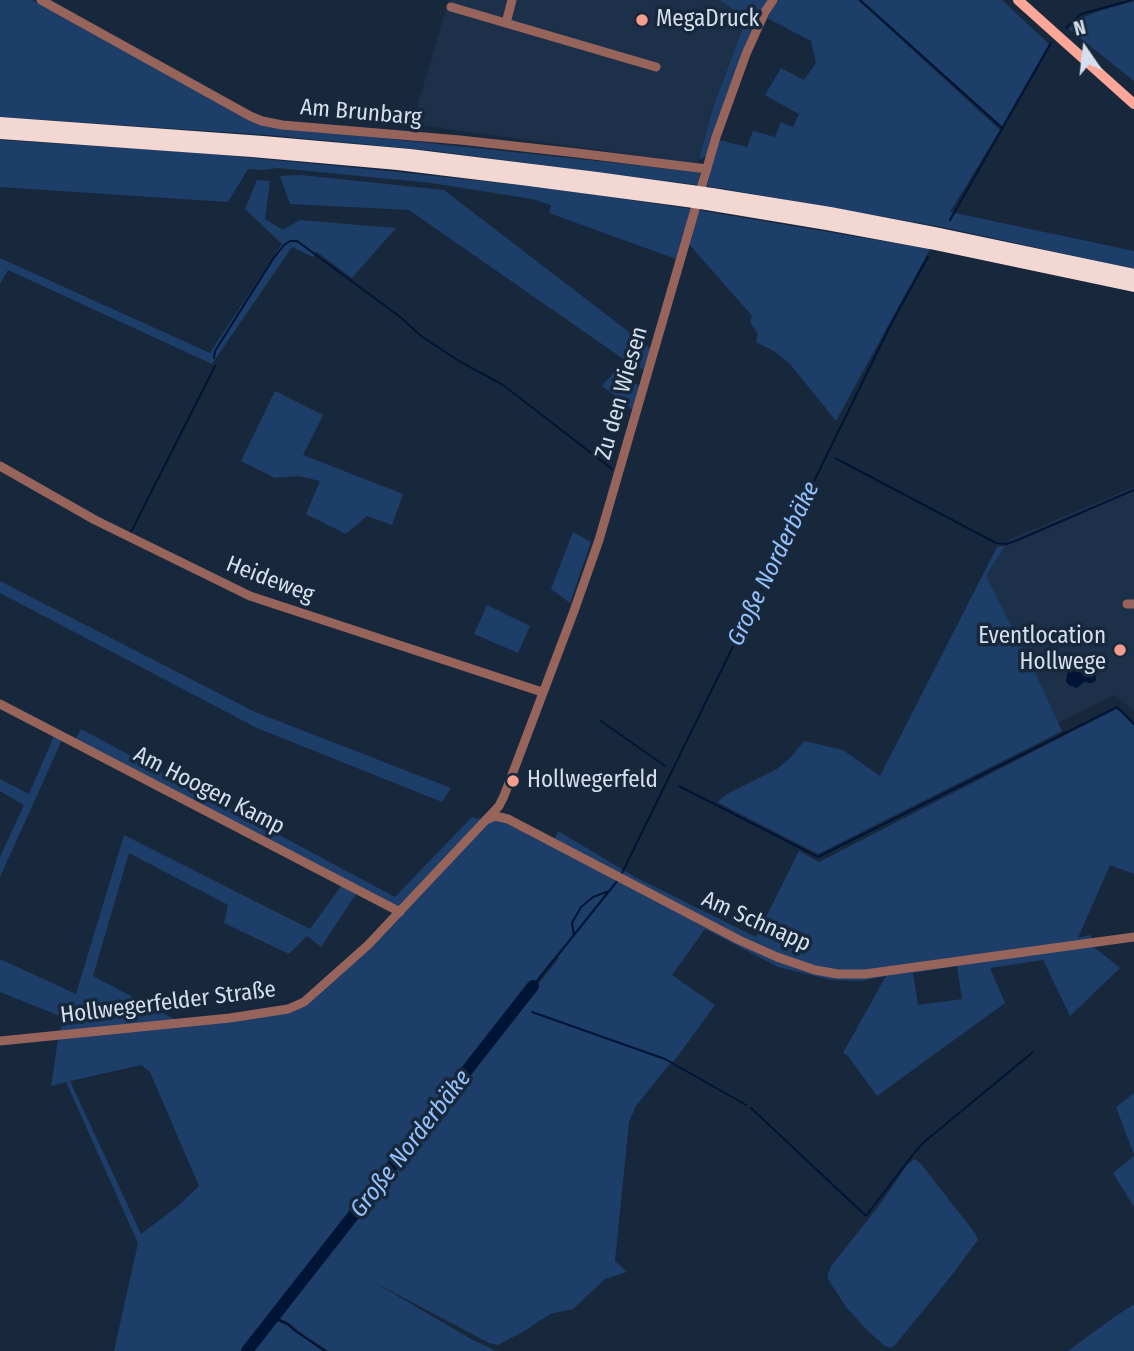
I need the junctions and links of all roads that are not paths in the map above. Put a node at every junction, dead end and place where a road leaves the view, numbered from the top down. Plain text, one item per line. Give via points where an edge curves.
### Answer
1 (41, 0) edge
2 (512, 0) edge
3 (773, 0) edge
4 (1018, 0) edge
5 (450, 7) dead end
6 (506, 23) junction
7 (656, 67) dead end
8 (1134, 104) edge
9 (0, 123) edge
10 (0, 133) edge
11 (707, 169) junction
12 (689, 196) junction
13 (710, 199) junction
14 (1134, 275) edge
15 (1134, 286) edge
16 (0, 466) edge
17 (542, 692) junction
18 (0, 704) edge
19 (504, 796) junction
20 (487, 819) junction
21 (508, 819) junction
22 (400, 912) junction
23 (1134, 937) edge
24 (0, 1041) edge

1 - 11 street, Am Brunbarg via 262,121
2 - 6 street
3 - 11 street, Zu den Wiesen via 746,54
4 - 8 main road
5 - 6 street
6 - 7 street
9 - 12 highway via 410,155 597,178
10 - 12 highway via 398,164
11 - 17 street, Zu den Wiesen via 598,540
12 - 13 highway, bridge
13 - 14 highway via 830,213
13 - 15 highway
16 - 17 street, Heideweg via 95,520 250,596
17 - 19 street, Zu den Wiesen
18 - 22 street, Am Hoogen Kamp
19 - 20 street, Hollwegerfelder Straße
19 - 21 street
20 - 21 street, Am Schnapp
20 - 22 street, Hollwegerfelder Straße
21 - 23 street, Am Schnapp via 739,940 815,970 865,974
22 - 24 street, Hollwegerfelder Straße via 314,995 288,1009

